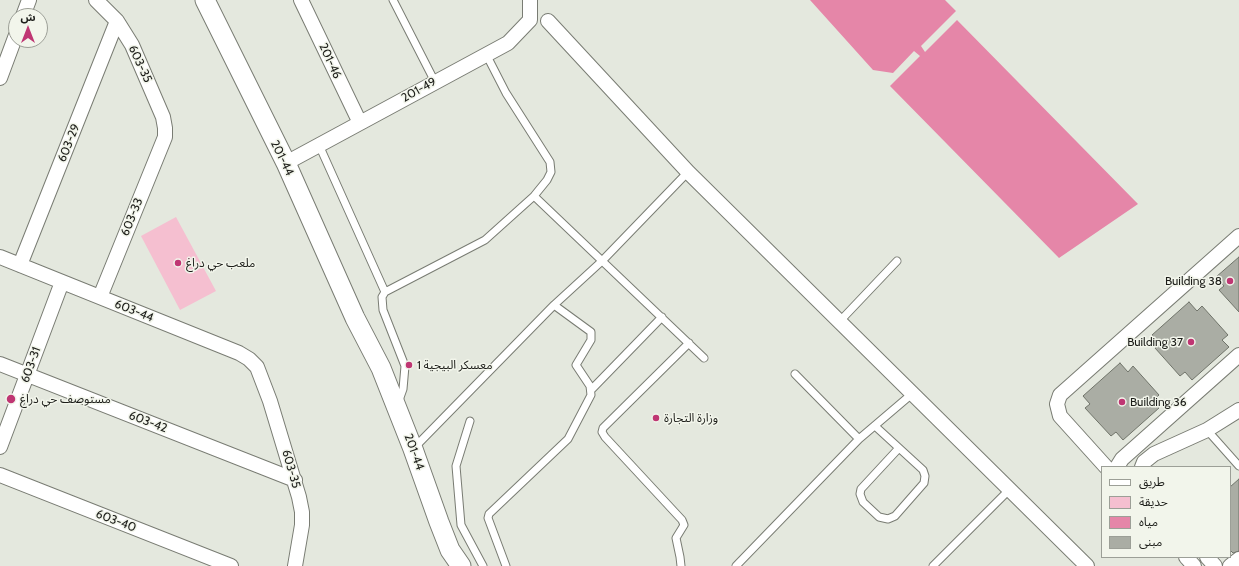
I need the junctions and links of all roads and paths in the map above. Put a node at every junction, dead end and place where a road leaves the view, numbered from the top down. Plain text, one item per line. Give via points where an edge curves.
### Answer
1 (96, 0) edge
2 (205, 0) edge
3 (301, 0) edge
4 (393, 0) edge
5 (530, 0) edge
6 (117, 21) junction
7 (548, 21) dead end
8 (11, 48) edge
9 (486, 54) junction
10 (0, 78) edge
11 (435, 82) junction
12 (360, 123) junction
13 (165, 137) joint
14 (319, 145) junction
15 (286, 163) junction
16 (688, 172) junction
17 (534, 196) junction
18 (1239, 236) edge
19 (0, 257) edge
20 (602, 261) junction
21 (897, 261) dead end
22 (20, 265) junction
23 (62, 282) junction
24 (385, 292) junction
25 (100, 297) junction
26 (554, 305) junction
27 (662, 317) junction
28 (355, 318) junction
29 (840, 321) junction
30 (689, 343) junction
31 (1239, 355) edge
32 (704, 358) dead end
33 (0, 364) edge
34 (795, 374) dead end
35 (27, 375) junction
36 (261, 375) joint
37 (591, 390) junction
38 (913, 393) junction
39 (396, 406) junction
40 (1239, 410) edge
41 (470, 422) dead end
42 (875, 426) junction
43 (1207, 430) junction
44 (859, 440) junction
45 (0, 448) edge
46 (899, 448) junction
47 (414, 449) junction
48 (1105, 466) edge
49 (1118, 466) edge
50 (1142, 466) edge
51 (1239, 466) edge
52 (0, 475) edge
53 (295, 480) junction
54 (1009, 490) junction
55 (1187, 558) edge
56 (1208, 558) edge
57 (1239, 559) edge
58 (231, 566) edge
59 (295, 566) edge
60 (445, 566) edge
61 (461, 566) edge
62 (483, 566) edge
63 (506, 566) edge
64 (681, 566) edge
65 (736, 566) edge
66 (933, 566) edge
67 (1087, 566) edge
68 (1194, 566) edge
69 (1215, 566) edge
70 (1230, 566) edge

1 - 6 street, 603-35
2 - 15 street, 201-44
3 - 12 street, 201-46
4 - 11 lane
5 - 9 street, 201-49 via 530,20 508,43
6 - 13 street, 603-35 via 132,45 163,117
6 - 22 street, 603-29
7 - 16 street
8 - 10 street
9 - 11 street, 201-49
9 - 17 lane via 506,93 550,162 551,172
11 - 12 street, 201-49
12 - 14 street, 201-49
13 - 25 street, 603-33
14 - 15 street, 201-49
14 - 24 lane
15 - 28 street, 201-44
16 - 20 lane
16 - 29 street
17 - 20 lane
17 - 24 lane via 485,240
18 - 48 street via 1060,395 1057,404 1060,416
19 - 22 street, 603-44
20 - 26 lane
20 - 27 lane
21 - 29 lane
22 - 23 street, 603-44
23 - 25 street, 603-44
23 - 35 street, 603-31
24 - 39 lane via 382,298 383,310 405,366 403,390
25 - 36 street, 603-44 via 239,353 249,359
26 - 37 lane via 591,332 591,340 576,365
26 - 47 lane
27 - 30 lane
27 - 37 lane
28 - 39 street, 201-44 via 381,368
28 - 60 street, 201-44 via 423,514
29 - 38 street
30 - 32 lane
30 - 64 lane via 603,428 602,432 682,520 684,525 676,538
31 - 49 street via 1122,459
33 - 35 street, 603-42
34 - 44 lane
35 - 45 street, 603-31
35 - 53 street, 603-42
36 - 53 street, 603-35
37 - 63 lane via 590,399 568,439 489,514 488,518
38 - 42 lane
38 - 54 street
39 - 47 street, 201-44
40 - 43 street
41 - 62 lane via 456,466 461,525
42 - 44 lane
42 - 46 lane
43 - 50 street via 1154,454
43 - 51 lane
44 - 65 lane
46 - 46 lane via 923,470 924,483 895,516 888,519 880,517 863,502 860,494 861,489
47 - 61 street, 201-44 via 450,550
52 - 58 street, 603-40
53 - 59 street, 603-35 via 302,512
54 - 66 lane
54 - 67 street
55 - 68 street
56 - 69 street
57 - 70 street

